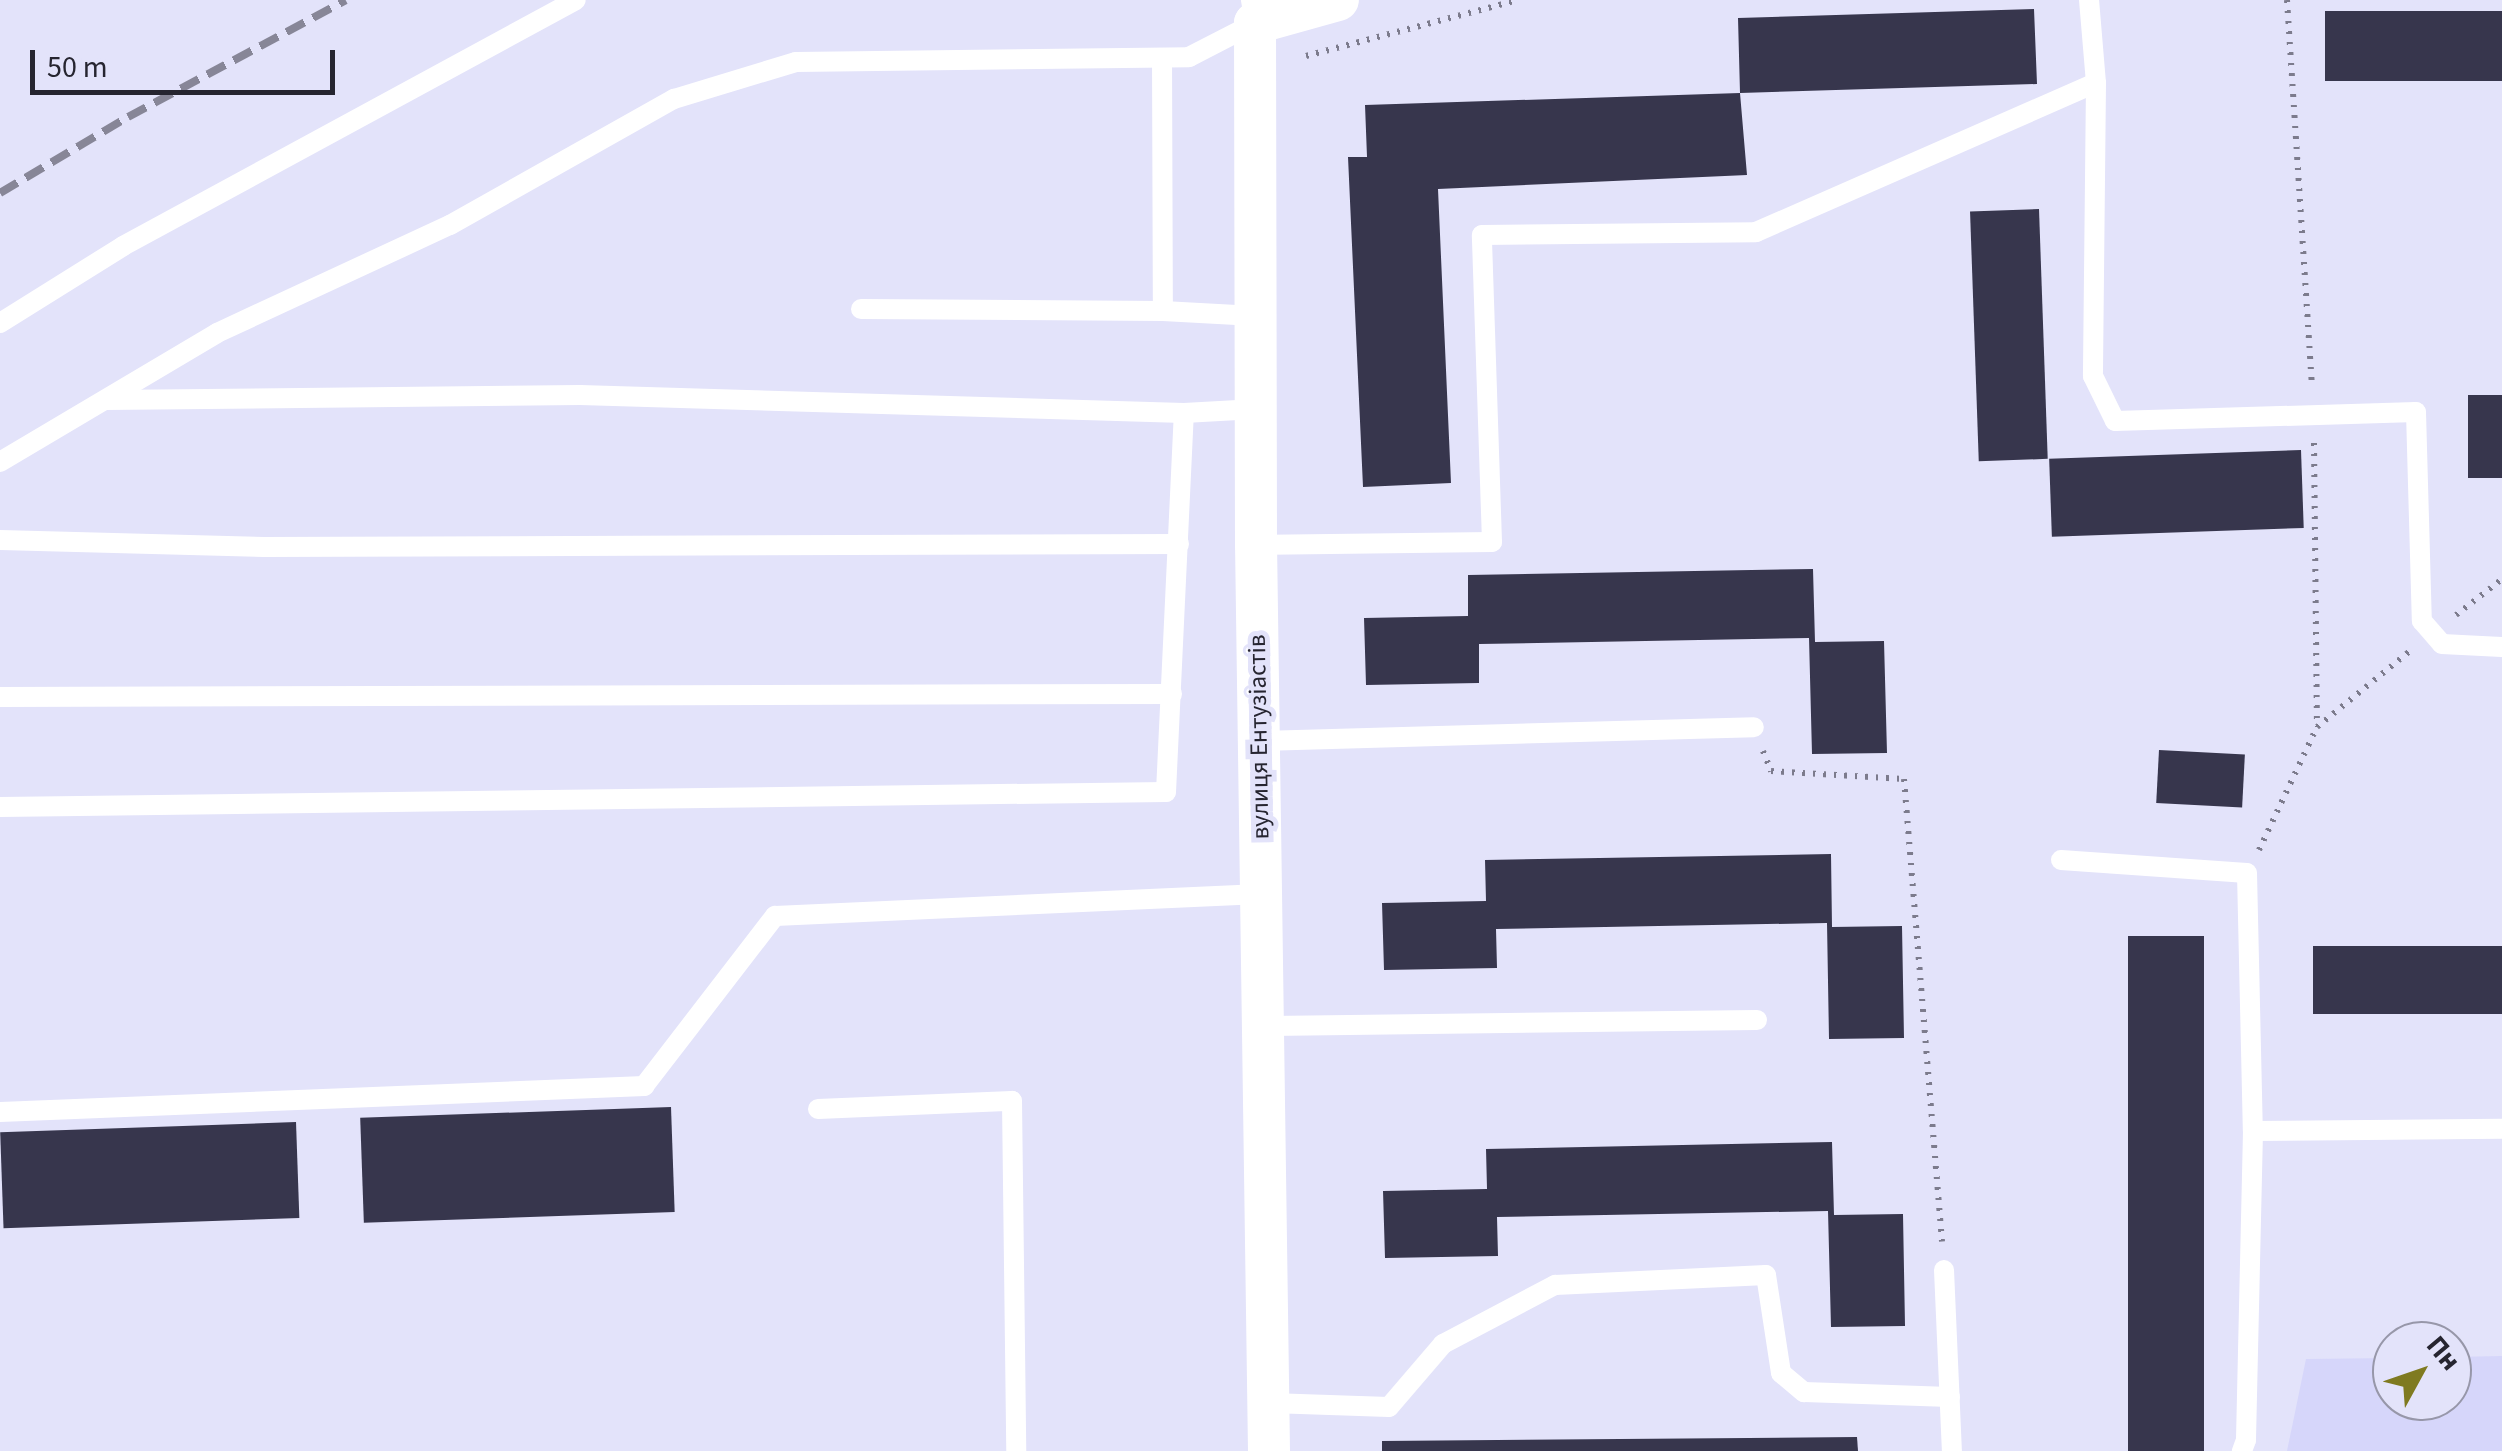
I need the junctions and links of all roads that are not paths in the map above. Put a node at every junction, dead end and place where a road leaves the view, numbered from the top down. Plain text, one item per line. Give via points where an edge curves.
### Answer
1 (576, 0) edge
2 (1338, 0) edge
3 (2089, 0) edge
4 (1253, 12) edge
5 (1162, 58) junction
6 (2096, 83) junction
7 (860, 309) dead end
8 (1163, 310) junction
9 (1255, 316) junction
10 (0, 322) edge
11 (104, 400) junction
12 (1256, 409) junction
13 (1184, 412) junction
14 (0, 462) edge
15 (0, 540) edge
16 (1179, 544) junction
17 (1256, 545) junction
18 (2502, 647) edge
19 (1172, 694) junction
20 (0, 697) edge
21 (1754, 727) road end
22 (1259, 741) junction
23 (0, 807) edge
24 (2061, 860) dead end
25 (1262, 894) junction
26 (1757, 1020) dead end
27 (1263, 1026) junction
28 (818, 1109) dead end
29 (0, 1112) edge
30 (2502, 1128) edge
31 (2253, 1131) junction
32 (1944, 1270) road end
33 (1950, 1398) junction
34 (1270, 1403) junction
35 (1016, 1451) edge
36 (1269, 1451) edge
37 (1952, 1451) edge
38 (2242, 1451) edge

1 - 10 lane via 123,246
2 - 4 street
3 - 6 lane
4 - 5 lane via 1189,58
4 - 9 street, вулиця Ентузіастів
5 - 8 lane
5 - 11 lane via 796,62 674,99 450,225 217,333
6 - 17 lane via 1756,232 1482,235 1492,542
6 - 18 lane via 2093,376 2115,421 2416,412 2422,621 2442,644
7 - 8 lane
8 - 9 lane
9 - 12 street, вулиця Ентузіастів
11 - 13 lane via 580,395
11 - 14 lane
12 - 13 lane
12 - 17 street, вулиця Ентузіастів
13 - 16 lane
15 - 16 lane via 264,547
16 - 19 lane
17 - 22 street, вулиця Ентузіастів
19 - 20 lane
19 - 23 lane via 1166,792
21 - 22 lane
22 - 25 street, вулиця Ентузіастів
24 - 31 lane via 2247,874
25 - 27 street, вулиця Ентузіастів
25 - 29 lane via 775,916 644,1086
26 - 27 lane
27 - 34 street, вулиця Ентузіастів
28 - 35 lane via 1012,1101
30 - 31 lane
31 - 38 lane
32 - 33 lane
33 - 34 lane via 1804,1392 1781,1372 1766,1275 1555,1285 1443,1344 1389,1407
33 - 37 lane
34 - 36 street, вулиця Ентузіастів

